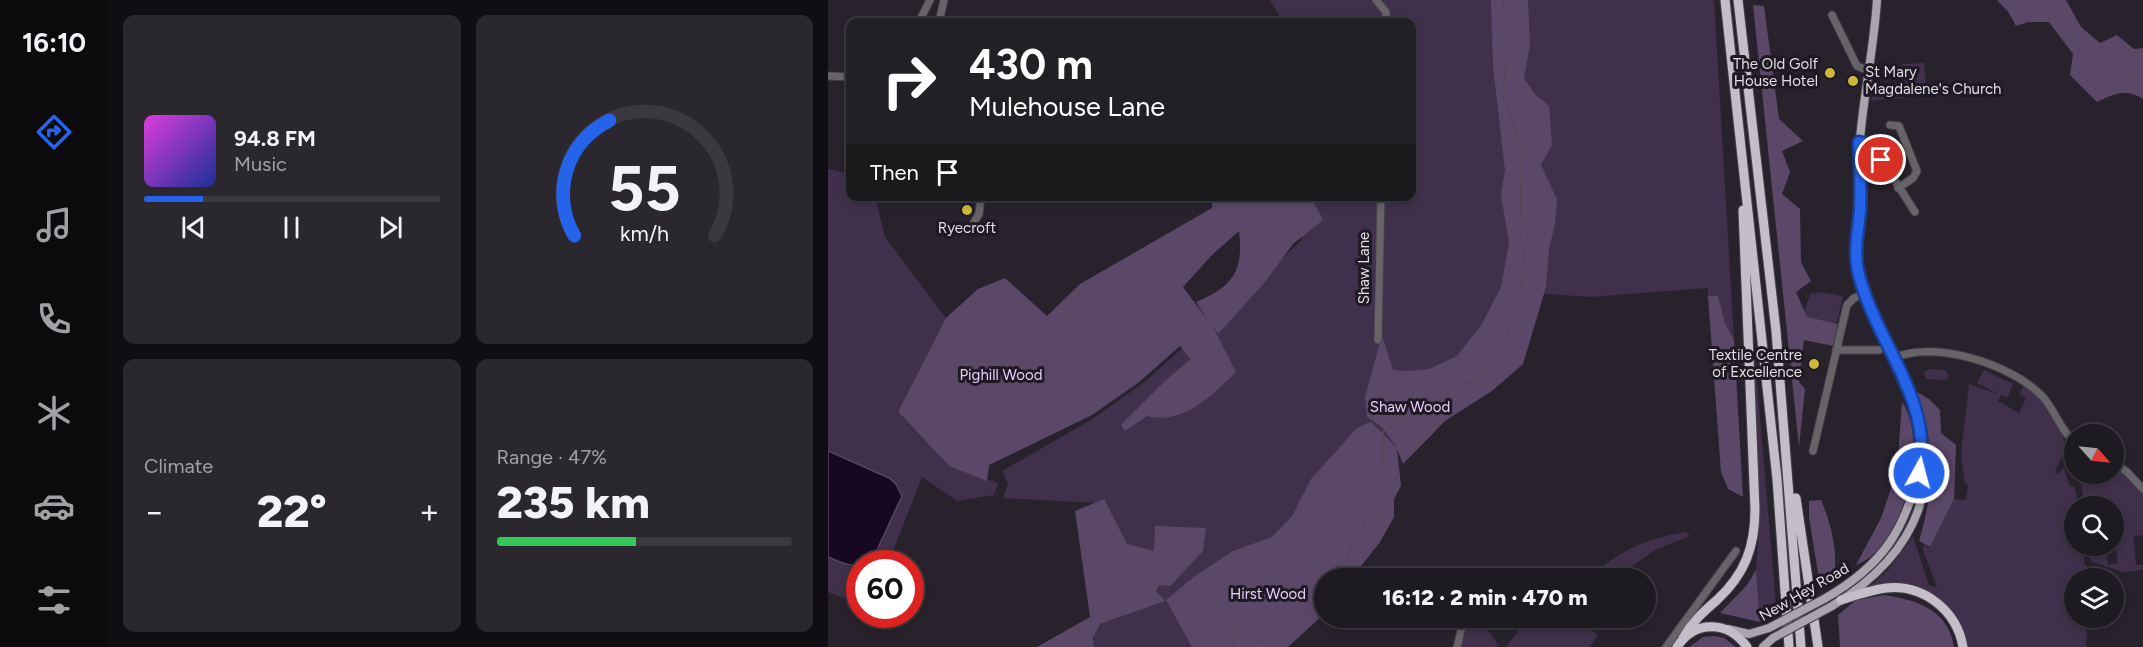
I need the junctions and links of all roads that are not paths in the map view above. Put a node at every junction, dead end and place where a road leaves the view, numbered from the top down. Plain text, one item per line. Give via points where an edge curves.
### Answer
1 (930, 0) edge
2 (944, 0) edge
3 (1376, 0) edge
4 (1725, 0) edge
5 (1738, 0) edge
6 (1876, 0) edge
7 (1832, 15) dead end
8 (921, 18) edge
9 (940, 18) edge
10 (1386, 18) edge
11 (1869, 71) junction
12 (828, 76) edge
13 (846, 77) edge
14 (1890, 125) dead end
15 (1740, 132) junction
16 (1859, 142) junction
17 (1898, 188) junction
18 (980, 201) edge
19 (1381, 201) edge
20 (1915, 212) dead end
21 (974, 224) dead end
22 (1864, 294) junction
23 (1377, 340) dead end
24 (1836, 350) junction
25 (1879, 350) dead end
26 (1894, 358) junction
27 (1784, 413) junction
28 (2064, 428) edge
29 (1813, 451) dead end
30 (1923, 452) junction
31 (2124, 470) edge
32 (2143, 489) edge
33 (1736, 551) dead end
34 (1842, 600) junction
35 (1462, 628) edge
36 (1728, 629) junction
37 (1683, 638) junction
38 (1457, 647) edge
39 (1666, 647) edge
40 (1677, 647) edge
41 (1748, 647) edge
42 (1763, 647) edge
43 (1789, 647) edge
44 (1800, 647) edge
45 (1818, 647) edge
46 (1963, 647) edge

1 - 8 street
2 - 9 street
3 - 10 street
4 - 15 highway
5 - 27 highway
6 - 11 main road, New Hey Road
7 - 11 street via 1857,66
11 - 16 main road, New Hey Road
12 - 13 street
14 - 17 street via 1899,126 1917,171
15 - 37 highway via 1753,540 1738,579 1691,623
15 - 43 highway via 1777,479
16 - 17 street via 1873,146
16 - 22 main road, New Hey Road via 1861,190 1856,251
17 - 20 street
18 - 21 street
19 - 23 street, Shaw Lane
22 - 24 street via 1847,305
22 - 26 main road, New Hey Road
24 - 25 street
24 - 29 street
26 - 28 street via 1908,352 1984,361 2043,397
26 - 30 main road, New Hey Road via 1916,406
27 - 44 highway
27 - 45 highway
30 - 34 main road, New Hey Road via 1926,483 1912,528 1892,558
30 - 36 main road, New Hey Road, bridge via 1914,495 1898,533 1870,568 1848,585 1769,628 1749,634
31 - 32 street
33 - 39 street
34 - 42 main road, New Hey Road, bridge
34 - 46 highway via 1888,588 1922,594 1950,615
35 - 38 street
36 - 37 highway via 1706,626
36 - 41 highway
37 - 40 highway

